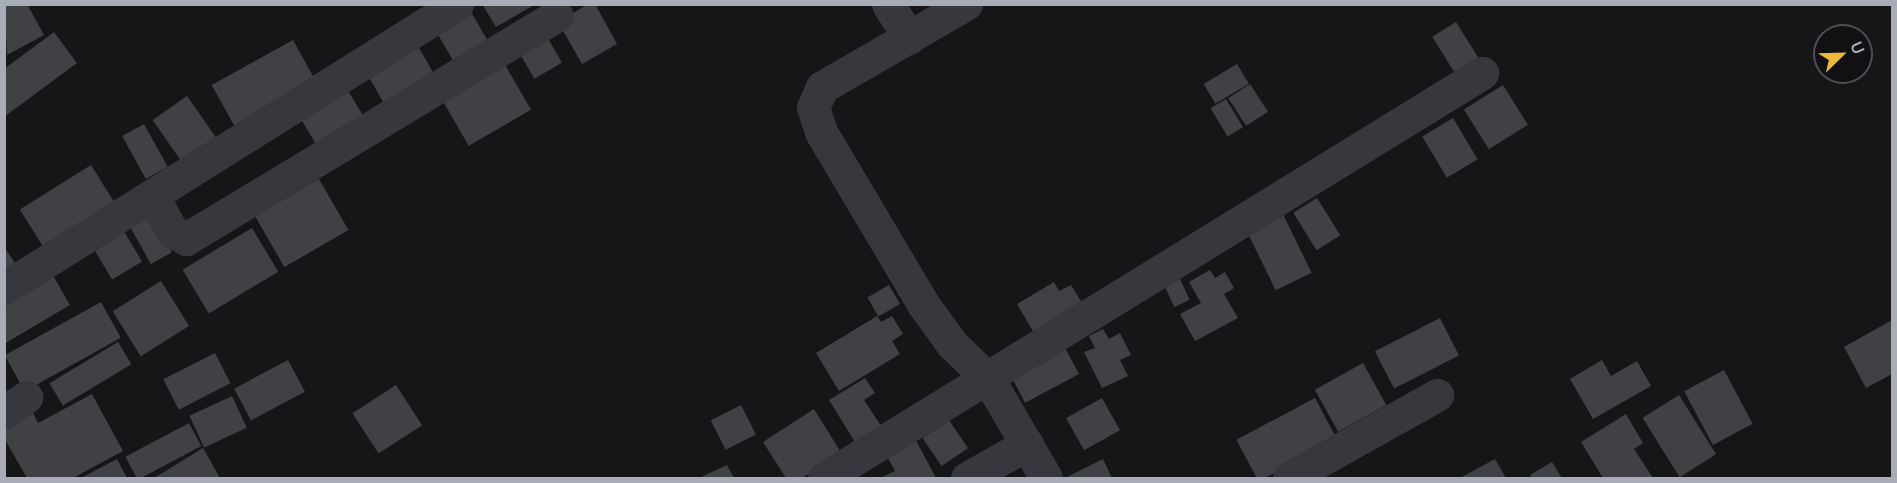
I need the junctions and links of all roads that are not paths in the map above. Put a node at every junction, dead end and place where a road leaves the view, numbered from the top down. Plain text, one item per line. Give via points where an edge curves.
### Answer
1 (456, 4) edge
2 (888, 4) edge
3 (966, 4) edge
4 (557, 15) dead end
5 (909, 38) junction
6 (1482, 73) dead end
7 (153, 196) junction
8 (4, 288) edge
9 (989, 380) junction
10 (1437, 394) dead end
11 (1027, 444) junction
12 (824, 478) edge
13 (967, 478) edge
14 (1046, 478) edge
15 (1289, 478) edge

1 - 7 street
2 - 5 street
3 - 5 street
4 - 7 street via 186,239 172,231
5 - 9 street via 822,87 813,107 821,132 923,304 952,344
6 - 9 street
7 - 8 street
9 - 11 street
9 - 12 street
10 - 15 street
11 - 13 street
11 - 14 street

